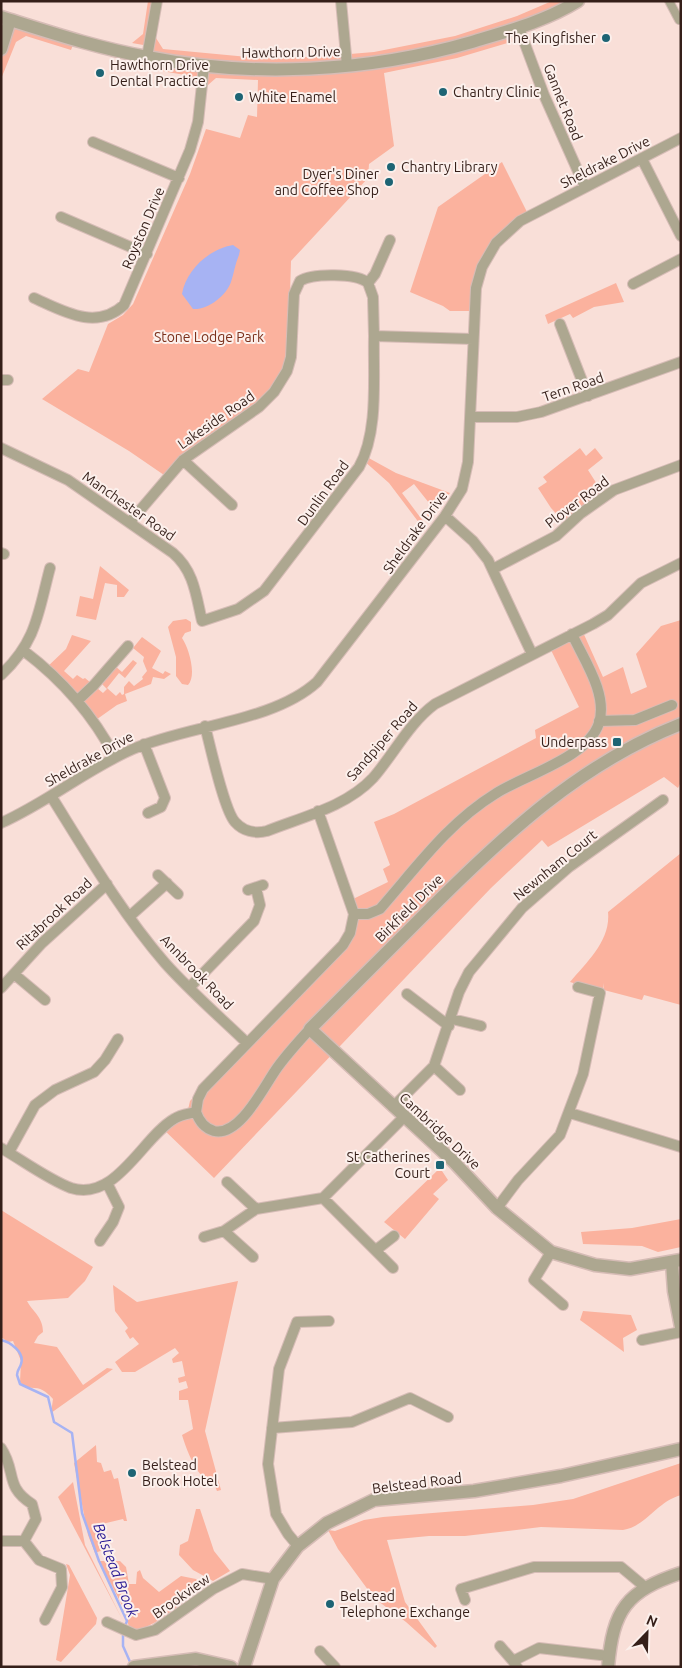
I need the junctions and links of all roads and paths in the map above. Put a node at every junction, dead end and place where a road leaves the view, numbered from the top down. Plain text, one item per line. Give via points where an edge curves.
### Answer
1 (157, 1) edge
2 (341, 1) edge
3 (578, 1) edge
4 (669, 1) edge
5 (6, 18) edge
6 (680, 19) edge
7 (519, 28) junction
8 (1, 50) edge
9 (147, 57) junction
10 (204, 66) junction
11 (347, 66) junction
12 (681, 138) edge
13 (93, 142) dead end
14 (642, 159) junction
15 (179, 178) junction
16 (585, 186) junction
17 (61, 217) dead end
18 (681, 236) edge
19 (390, 240) dead end
20 (147, 254) junction
21 (681, 259) edge
22 (368, 283) junction
23 (633, 284) dead end
24 (34, 298) dead end
25 (560, 324) dead end
26 (374, 336) junction
27 (474, 339) junction
28 (681, 362) edge
29 (588, 396) junction
30 (471, 417) junction
31 (1, 448) edge
32 (183, 460) junction
33 (681, 465) edge
34 (232, 505) dead end
35 (445, 516) junction
36 (130, 522) junction
37 (681, 562) edge
38 (50, 568) dead end
39 (493, 569) junction
40 (202, 621) joint
41 (572, 634) junction
42 (128, 646) dead end
43 (24, 651) junction
44 (532, 654) junction
45 (1, 675) edge
46 (77, 701) junction
47 (672, 705) dead end
48 (599, 721) junction
49 (681, 724) edge
50 (206, 726) junction
51 (144, 744) junction
52 (115, 757) junction
53 (51, 796) junction
54 (663, 800) dead end
55 (318, 811) junction
56 (148, 813) dead end
57 (1, 823) edge
58 (158, 875) dead end
59 (166, 883) junction
60 (107, 884) junction
61 (256, 888) dead end
62 (178, 894) dead end
63 (354, 914) junction
64 (130, 916) junction
65 (14, 974) junction
66 (578, 986) dead end
67 (1, 988) edge
68 (189, 988) junction
69 (43, 994) dead end
70 (407, 994) dead end
71 (450, 1023) junction
72 (481, 1026) dead end
73 (310, 1029) junction
74 (118, 1039) dead end
75 (247, 1043) junction
76 (434, 1066) junction
77 (460, 1090) dead end
78 (392, 1107) junction
79 (196, 1112) junction
80 (570, 1113) junction
81 (404, 1117) junction
82 (681, 1146) edge
83 (5, 1150) edge
84 (227, 1182) dead end
85 (107, 1183) junction
86 (323, 1198) junction
87 (498, 1208) junction
88 (256, 1209) junction
89 (224, 1231) junction
90 (394, 1236) dead end
91 (204, 1237) dead end
92 (100, 1241) dead end
93 (376, 1250) junction
94 (550, 1252) junction
95 (253, 1257) dead end
96 (677, 1261) edge
97 (393, 1268) dead end
98 (564, 1305) dead end
99 (329, 1321) dead end
100 (681, 1327) edge
101 (681, 1332) edge
102 (642, 1340) dead end
103 (448, 1417) dead end
104 (272, 1428) junction
105 (1, 1448) edge
106 (681, 1448) edge
107 (1, 1541) edge
108 (24, 1541) junction
109 (298, 1546) junction
110 (681, 1573) edge
111 (273, 1579) junction
112 (645, 1586) junction
113 (465, 1600) dead end
114 (45, 1620) dead end
115 (112, 1625) dead end
116 (500, 1646) dead end
117 (320, 1651) dead end
118 (608, 1662) edge
119 (515, 1664) edge
120 (134, 1667) edge
121 (231, 1667) edge
122 (244, 1667) edge
123 (335, 1667) edge

1 - 9 street
2 - 11 street
3 - 7 street, Hawthorn Drive
4 - 6 street
5 - 8 street
5 - 9 street, Hawthorn Drive
7 - 11 street, Hawthorn Drive via 446,49
7 - 16 street, Gannet Road via 544,95
9 - 10 street, Hawthorn Drive
10 - 11 street, Hawthorn Drive via 259,69
10 - 15 street, Royston Drive via 196,130
12 - 14 street, Sheldrake Drive
13 - 15 street
14 - 16 street, Sheldrake Drive
14 - 18 street
15 - 20 street, Royston Drive
16 - 27 street, Sheldrake Drive via 520,221 496,243 482,267 476,288
17 - 20 street
19 - 22 street
20 - 24 street, Royston Drive via 127,301 110,315 82,318
21 - 23 street
22 - 26 street via 373,293
22 - 32 street, Lakeside Road via 351,276 314,276 300,281 294,294 292,357 278,386 264,403
25 - 29 street
26 - 27 street
26 - 40 street, Dunlin Road via 371,433 355,474 264,591 238,609
27 - 30 street, Sheldrake Drive
28 - 29 street, Tern Road
29 - 30 street, Tern Road via 530,415
30 - 35 street, Sheldrake Drive via 466,475
31 - 36 street, Manchester Road via 62,476
32 - 34 street
32 - 36 street, Lakeside Road
33 - 39 street, Plover Road via 610,493 556,536
35 - 39 street via 473,540
35 - 50 street, Sheldrake Drive via 326,673 310,689 277,707
36 - 40 street, Manchester Road via 173,554 186,568 194,584
37 - 41 street, Sandpiper Road via 646,580 604,618
38 - 43 street via 35,625
39 - 44 street
41 - 44 street, Sandpiper Road
41 - 48 street via 598,692 601,705
42 - 46 street
43 - 45 street
43 - 46 street
44 - 55 street, Sandpiper Road via 435,704 420,717 362,788 345,800
46 - 52 street
47 - 48 street via 635,720
48 - 63 street, Birkfield Drive via 592,737 577,750 502,790 463,818 380,909 368,914
49 - 73 street, Birkfield Drive via 607,760 534,810 481,858
50 - 51 street, Sheldrake Drive
50 - 55 street, Sandpiper Road via 223,792 238,825 252,832 263,832
51 - 52 street, Sheldrake Drive
51 - 56 street via 165,798 162,807
52 - 53 street, Sheldrake Drive
53 - 57 street, Sheldrake Drive
53 - 60 street, Annbrook Road
54 - 71 street, Newnham Court via 569,867 522,908 469,972
55 - 63 street
58 - 59 street
59 - 62 street
59 - 64 street
60 - 64 street, Annbrook Road
60 - 65 street, Ritabrook Road via 54,931
61 - 68 street via 260,905 254,921
63 - 75 street, Birkfield Drive via 350,933 343,945
64 - 68 street, Annbrook Road via 156,952
65 - 67 street, Ritabrook Road
65 - 69 street
66 - 80 street via 600,992 584,1074
68 - 75 street, Annbrook Road
70 - 71 street
71 - 72 street
71 - 76 street, Newnham Court
73 - 78 street, Cambridge Drive
73 - 79 street, Birkfield Drive via 290,1050 246,1113 232,1127 224,1131 211,1130 200,1122
74 - 83 street via 94,1072 55,1090 35,1105
75 - 79 street, Birkfield Drive via 203,1089 196,1103
76 - 77 street
76 - 78 street, Newnham Court
78 - 81 street, Cambridge Drive
79 - 85 street via 172,1120
80 - 82 street
80 - 87 street via 560,1135 518,1180
81 - 86 street
81 - 87 street, Cambridge Drive
83 - 85 street via 71,1188 88,1189
84 - 88 street
85 - 92 street via 119,1207
86 - 88 street
86 - 93 street
87 - 94 street, Cambridge Drive
88 - 89 street
89 - 91 street
89 - 95 street
90 - 93 street
93 - 97 street
94 - 96 street, Cambridge Drive via 595,1265 630,1269
94 - 98 street via 534,1280
96 - 100 street via 674,1291
99 - 104 street via 297,1322 279,1369
101 - 102 street
103 - 104 street via 410,1398 352,1422
104 - 109 street via 268,1464 276,1514
105 - 108 street via 11,1466 12,1484 20,1497 32,1504 36,1519
106 - 109 street, Belstead Road via 474,1492 374,1500 327,1523
107 - 108 street
108 - 114 street via 39,1560 61,1569 62,1588
109 - 111 street, Belstead Road
110 - 112 street
111 - 115 street, Brookview via 242,1574 213,1589 155,1630 136,1635
111 - 122 street, Belstead Road
112 - 113 street via 620,1567 534,1567 461,1589
112 - 118 street via 620,1612
116 - 119 street
117 - 123 street
118 - 119 street via 539,1648
120 - 121 street via 196,1659

